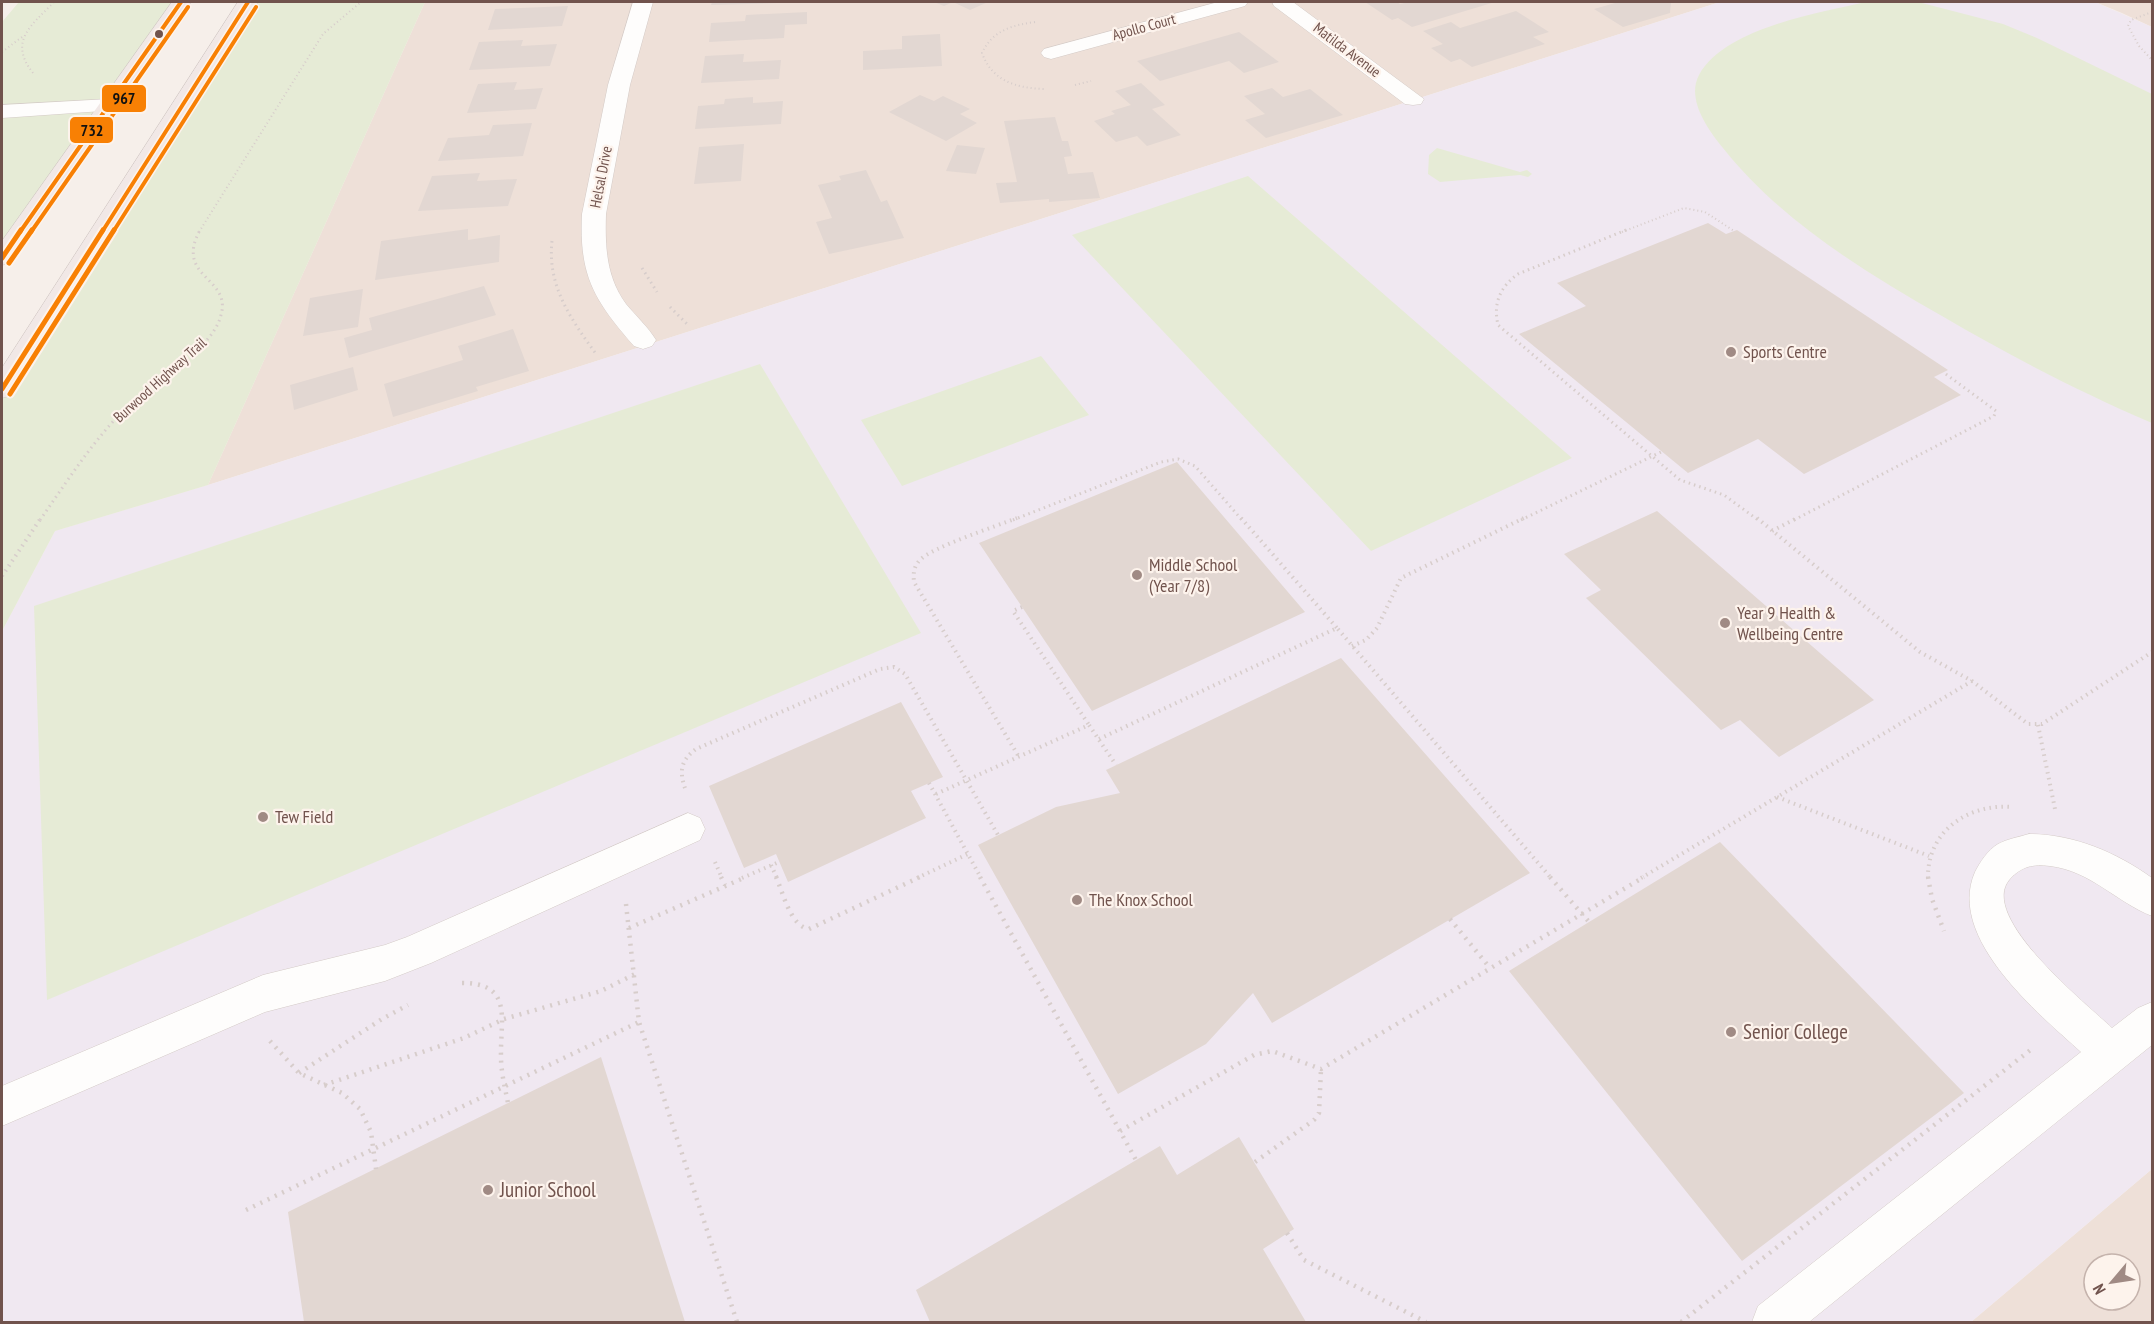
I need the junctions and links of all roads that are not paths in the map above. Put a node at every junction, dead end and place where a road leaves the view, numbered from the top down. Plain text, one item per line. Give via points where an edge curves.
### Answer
1 (182, 2) edge
2 (248, 2) edge
3 (643, 2) edge
4 (1238, 2) edge
5 (1281, 2) edge
6 (1051, 53) dead end
7 (1413, 99) dead end
8 (109, 105) junction
9 (2, 111) edge
10 (2, 258) edge
11 (643, 340) dead end
12 (2, 389) edge
13 (700, 841) road end
14 (2152, 900) edge
15 (2152, 1022) edge
16 (2111, 1053) junction
17 (2, 1106) edge
18 (1774, 1323) edge

1 - 8 highway
2 - 12 highway
3 - 11 street, Helsal Drive via 620,85 592,234 598,279 608,298
4 - 6 street, Apollo Court
5 - 7 street, Matilda Avenue
8 - 9 street
8 - 10 highway
13 - 17 lane via 385,963 263,994
14 - 16 lane via 2116,874 2088,861 2035,847 2007,857 1989,879 1986,899 1991,920 2005,945 2040,985
15 - 16 lane
16 - 18 lane

